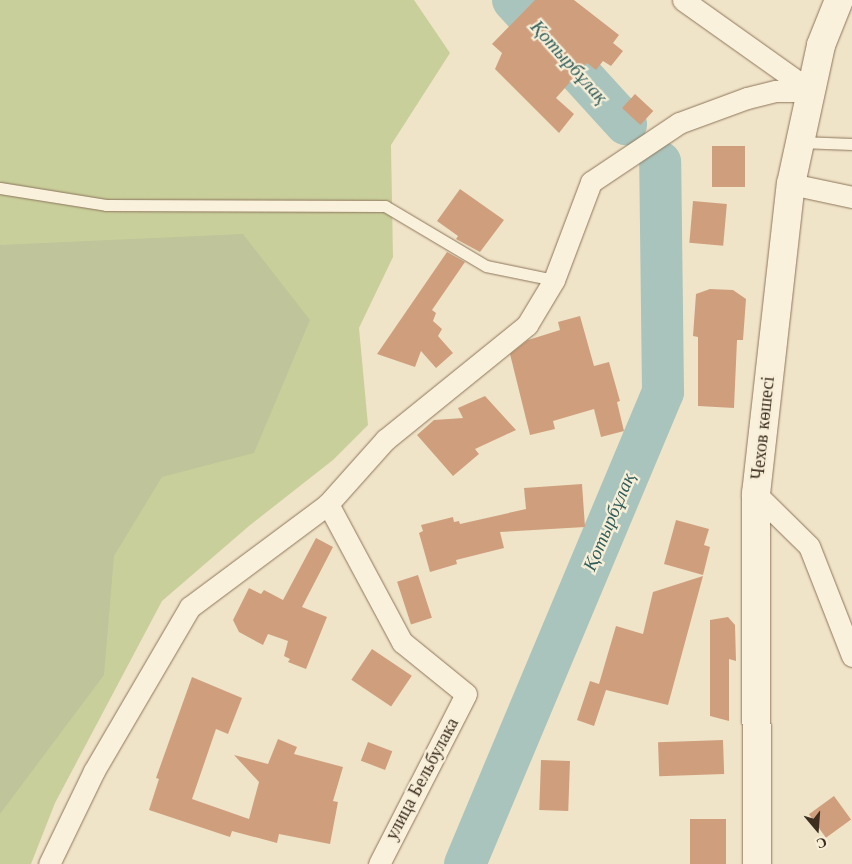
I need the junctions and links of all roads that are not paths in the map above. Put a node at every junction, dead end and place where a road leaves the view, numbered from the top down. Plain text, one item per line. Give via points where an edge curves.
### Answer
1 (682, 0) edge
2 (839, 0) edge
3 (810, 91) junction
4 (800, 142) junction
5 (852, 144) edge
6 (791, 184) junction
7 (0, 188) edge
8 (852, 197) edge
9 (554, 280) junction
10 (756, 494) junction
11 (328, 504) junction
12 (852, 656) edge
13 (49, 864) edge
14 (379, 864) edge
15 (757, 864) edge

1 - 3 street
2 - 3 main road, Чехов көшесі via 821,45
3 - 4 main road, Чехов көшесі
3 - 9 street via 776,90 679,123 591,182
4 - 5 lane
4 - 6 main road, Чехов көшесі
6 - 8 street
6 - 10 main road, Чехов көшесі
7 - 9 lane via 106,205 385,206 486,266
9 - 11 street via 526,325 385,440
10 - 12 street via 809,546
10 - 15 main road, Чехов көшесі
11 - 13 street via 190,608 94,771
11 - 14 street, улица Бельбулака via 402,642 466,694

